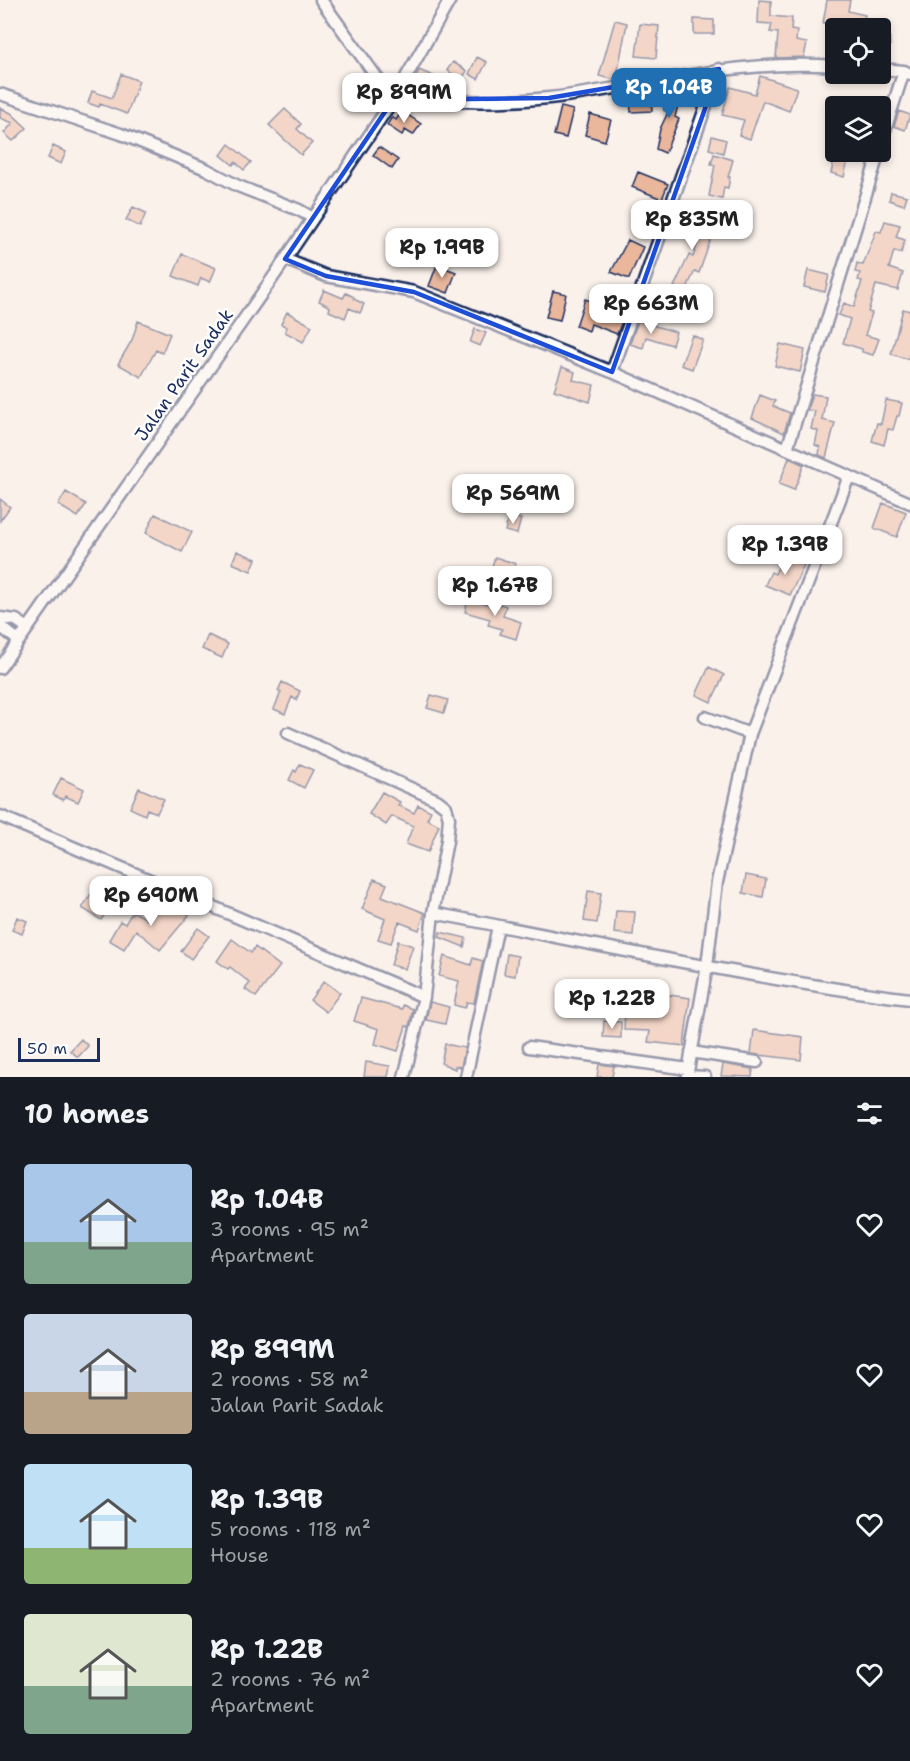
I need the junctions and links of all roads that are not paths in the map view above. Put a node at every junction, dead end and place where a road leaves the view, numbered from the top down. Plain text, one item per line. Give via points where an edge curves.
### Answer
1 (321, 0) edge
2 (450, 0) edge
3 (825, 65) edge
4 (719, 69) junction
5 (891, 71) edge
6 (907, 73) edge
7 (0, 94) edge
8 (393, 100) junction
9 (891, 116) edge
10 (876, 162) edge
11 (306, 214) junction
12 (285, 259) junction
13 (612, 372) junction
14 (787, 449) junction
15 (849, 476) junction
16 (910, 503) edge
17 (0, 618) edge
18 (0, 626) edge
19 (28, 628) junction
20 (19, 641) junction
21 (0, 668) edge
22 (705, 717) dead end
23 (288, 733) dead end
24 (750, 734) junction
25 (0, 816) edge
26 (433, 913) junction
27 (498, 926) junction
28 (707, 966) junction
29 (424, 997) junction
30 (910, 999) edge
31 (529, 1047) dead end
32 (691, 1052) junction
33 (757, 1062) dead end
34 (687, 1074) edge
35 (404, 1077) edge
36 (466, 1077) edge
37 (705, 1077) edge

1 - 8 street
2 - 8 street, Jalan Parit Sadak
3 - 4 street
4 - 8 street via 549,98
4 - 13 street
5 - 6 street
6 - 9 street
7 - 11 street via 122,134
8 - 11 street, Jalan Parit Sadak
10 - 14 street
11 - 12 street, Jalan Parit Sadak
12 - 13 street via 326,276 414,292
12 - 19 street, Jalan Parit Sadak
13 - 14 street
14 - 15 street
15 - 16 street
15 - 24 street
17 - 19 street via 16,620
18 - 20 street
19 - 20 street, Jalan Parit Sadak
20 - 21 street, Jalan Parit Sadak
22 - 24 street
23 - 26 street via 446,807 447,841
24 - 28 street via 717,882
25 - 29 street
26 - 27 street
26 - 29 street
27 - 28 street
27 - 36 street
28 - 30 street
28 - 32 street
29 - 35 street
31 - 34 street
32 - 33 street
32 - 34 street
34 - 37 street

